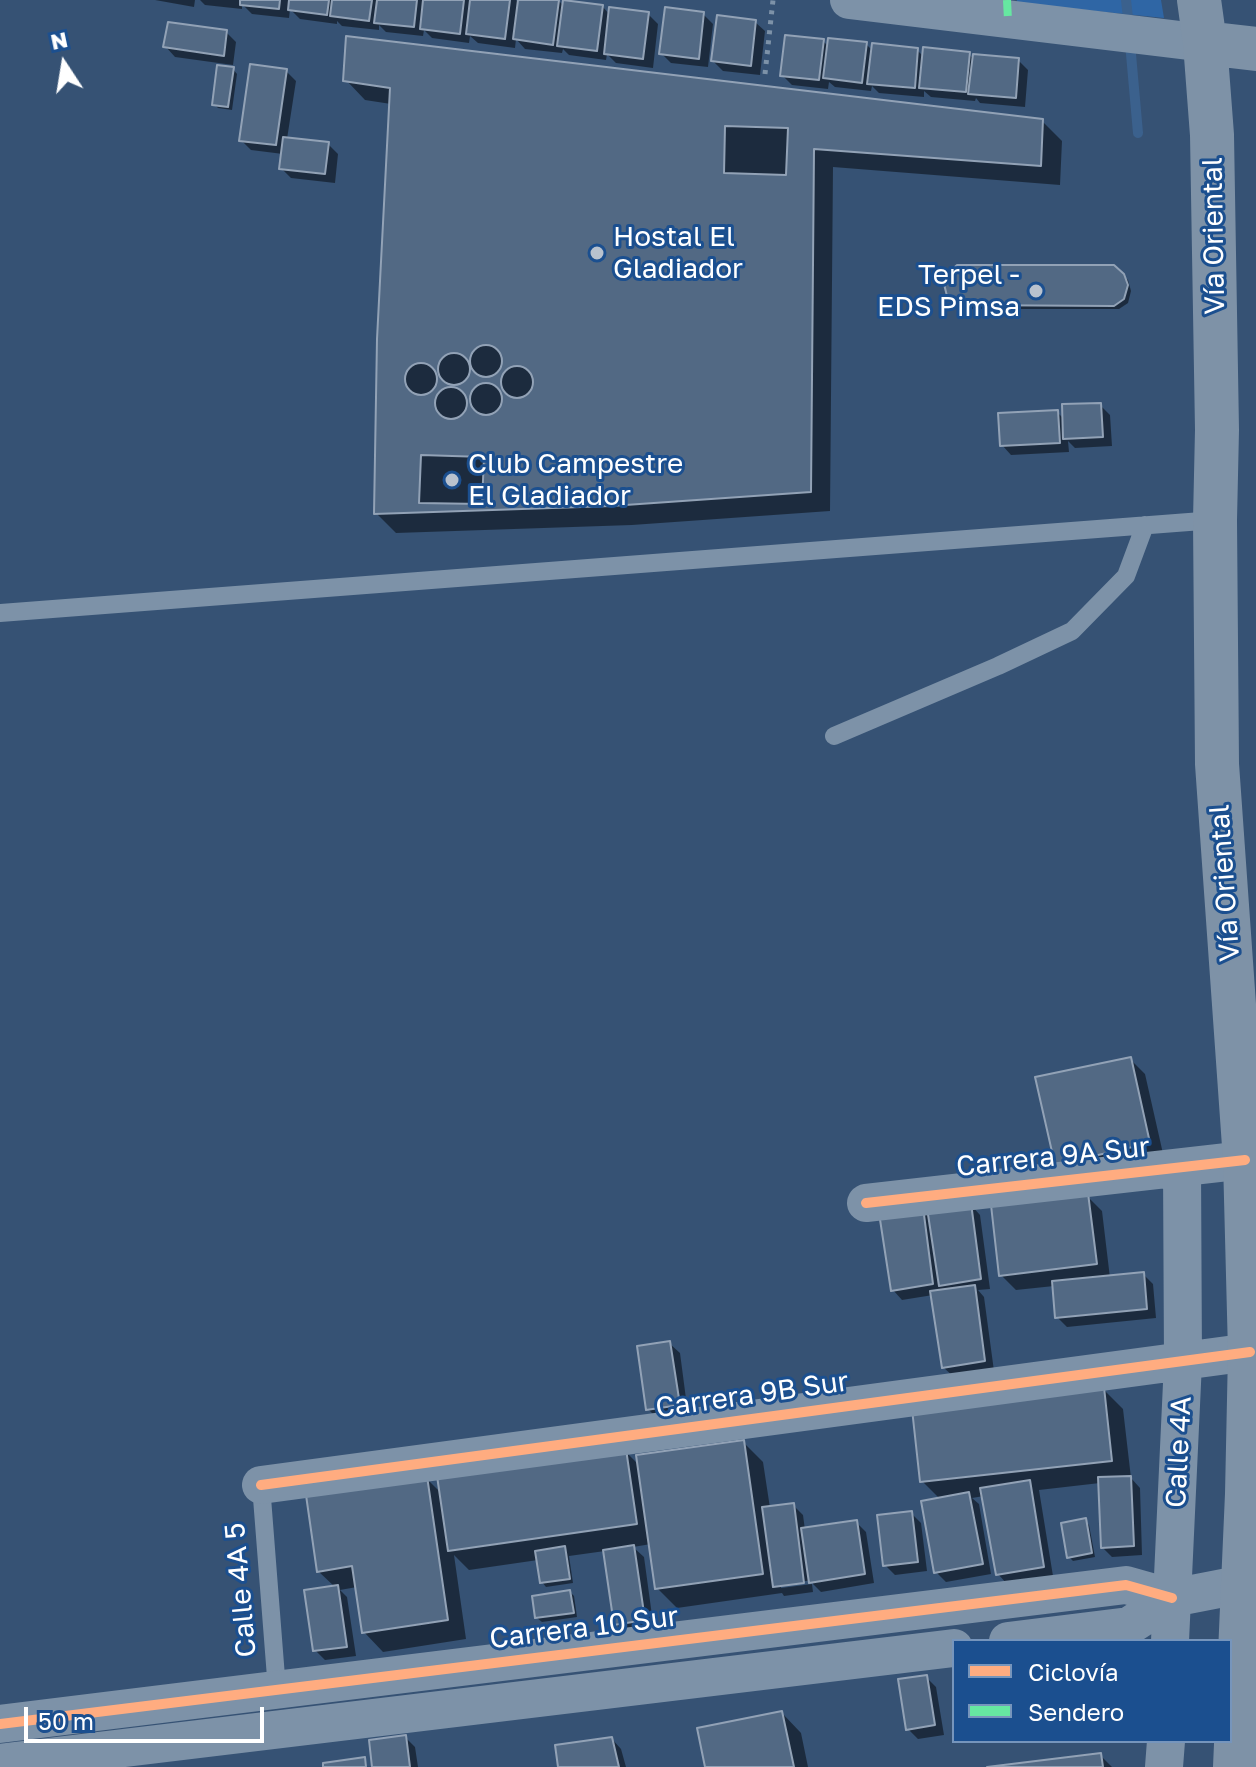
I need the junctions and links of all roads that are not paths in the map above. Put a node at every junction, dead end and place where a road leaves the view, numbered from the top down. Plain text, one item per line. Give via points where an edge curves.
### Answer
1 (849, 0) edge
2 (1199, 0) edge
3 (1205, 43) junction
4 (1256, 49) edge
5 (1215, 520) junction
6 (1145, 525) junction
7 (0, 613) edge
8 (834, 736) dead end
9 (1245, 1160) junction
10 (1182, 1167) junction
11 (866, 1203) dead end
12 (1250, 1352) junction
13 (1183, 1362) junction
14 (261, 1485) joint
15 (1244, 1584) junction
16 (1172, 1598) junction
17 (708, 1637) junction
18 (1024, 1639) edge
19 (1170, 1639) edge
20 (952, 1648) edge
21 (713, 1677) junction
22 (277, 1690) junction
23 (15, 1722) edge
24 (1166, 1743) edge
25 (22, 1763) edge
26 (1164, 1767) edge
27 (1235, 1767) edge

1 - 3 street
2 - 3 highway, Vía Oriental
3 - 4 highway
3 - 5 highway, Vía Oriental via 1213,151
5 - 6 lane
5 - 9 highway, Vía Oriental via 1217,764
6 - 7 lane
6 - 8 lane via 1126,576 1072,631
9 - 10 street, Carrera 9A Sur
9 - 12 highway, Vía Oriental
10 - 11 street, Carrera 9A Sur
10 - 13 street, Calle 4A
12 - 13 street, Carrera 9B Sur
12 - 15 highway, Vía Oriental
13 - 14 street, Carrera 9B Sur
13 - 16 street, Calle 4A
14 - 22 lane, Calle 4A 5
15 - 16 street
15 - 27 highway, Vía Oriental
16 - 17 street, Carrera 10 Sur via 1126,1585
16 - 18 street via 1129,1626
16 - 19 street, Calle 4A
17 - 21 street
17 - 22 street, Carrera 10 Sur
20 - 21 street
21 - 25 street
22 - 23 street, Carrera 10 Sur
23 - 25 street
24 - 26 street

